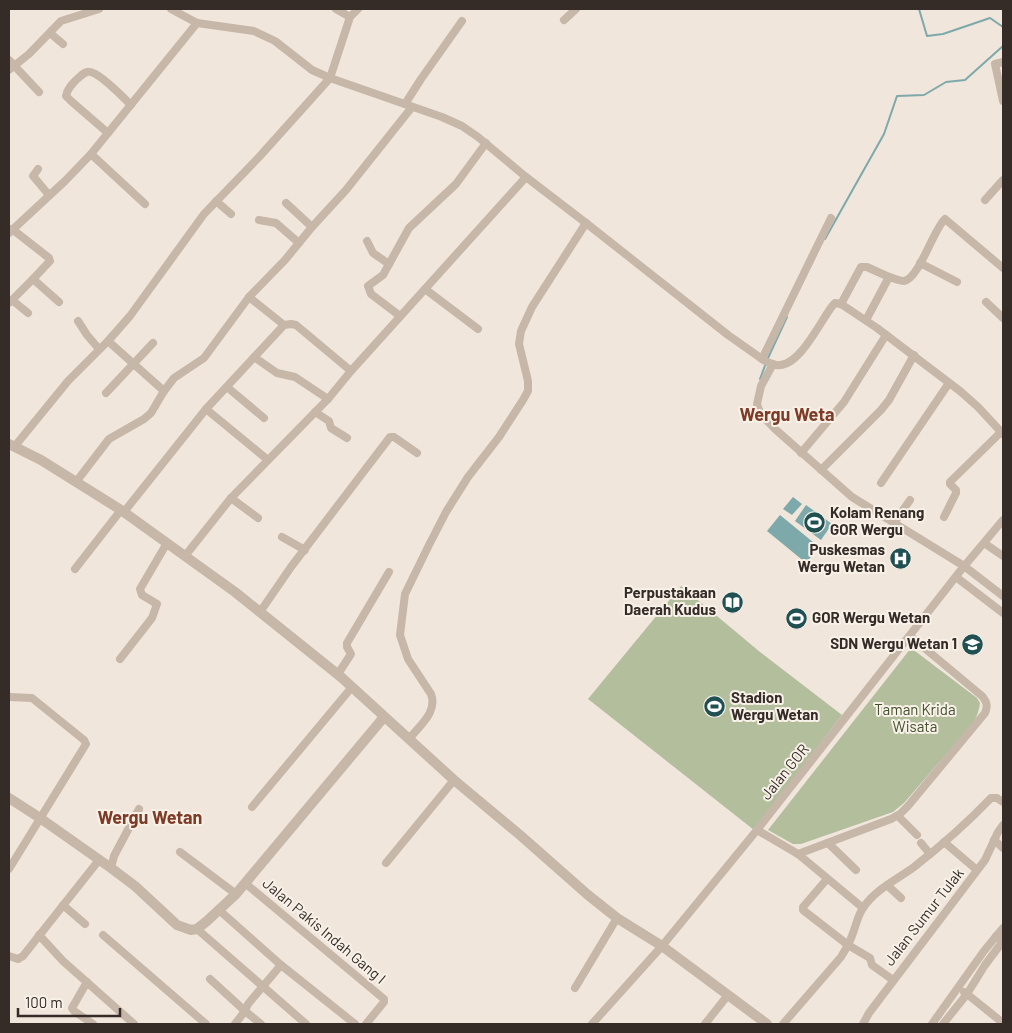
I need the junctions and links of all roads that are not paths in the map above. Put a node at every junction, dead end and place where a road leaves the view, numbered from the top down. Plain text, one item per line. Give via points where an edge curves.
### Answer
1 (99, 9) edge
2 (171, 9) edge
3 (336, 9) edge
4 (358, 9) edge
5 (576, 9) edge
6 (350, 17) junction
7 (564, 20) dead end
8 (462, 21) dead end
9 (197, 23) junction
10 (50, 33) junction
11 (63, 44) dead end
12 (1003, 62) edge
13 (11, 65) edge
14 (330, 78) junction
15 (39, 92) dead end
16 (1003, 101) edge
17 (131, 105) junction
18 (409, 106) junction
19 (108, 133) junction
20 (486, 143) junction
21 (91, 154) junction
22 (38, 169) dead end
23 (526, 177) junction
24 (1003, 180) edge
25 (49, 195) junction
26 (985, 200) dead end
27 (216, 201) junction
28 (286, 203) dead end
29 (145, 204) dead end
30 (231, 214) dead end
31 (831, 218) dead end
32 (259, 220) dead end
33 (586, 223) junction
34 (312, 227) junction
35 (11, 232) edge
36 (367, 241) dead end
37 (299, 243) junction
38 (920, 263) junction
39 (389, 264) junction
40 (1003, 268) edge
41 (889, 278) junction
42 (32, 279) junction
43 (957, 282) dead end
44 (425, 289) junction
45 (249, 297) junction
46 (10, 302) edge
47 (59, 302) dead end
48 (986, 302) dead end
49 (841, 304) junction
50 (28, 313) dead end
51 (400, 316) junction
52 (1003, 318) edge
53 (866, 320) junction
54 (78, 321) dead end
55 (284, 325) junction
56 (478, 329) dead end
57 (886, 335) junction
58 (108, 341) junction
59 (152, 343) dead end
60 (99, 349) junction
61 (914, 355) junction
62 (254, 357) junction
63 (767, 362) junction
64 (133, 365) junction
65 (351, 371) junction
66 (949, 383) junction
67 (227, 387) junction
68 (164, 391) junction
69 (106, 393) dead end
70 (328, 399) junction
71 (206, 409) junction
72 (315, 412) junction
73 (264, 418) dead end
74 (1002, 433) edge
75 (347, 438) dead end
76 (12, 445) edge
77 (416, 453) dead end
78 (801, 453) junction
79 (268, 460) junction
80 (821, 470) junction
81 (76, 482) junction
82 (881, 483) dead end
83 (231, 498) junction
84 (910, 500) dead end
85 (123, 511) junction
86 (944, 517) dead end
87 (258, 518) dead end
88 (1003, 520) edge
89 (894, 523) junction
90 (282, 537) dead end
91 (167, 543) junction
92 (984, 543) junction
93 (305, 550) junction
94 (185, 556) junction
95 (1003, 556) edge
96 (75, 569) dead end
97 (961, 570) junction
98 (389, 572) dead end
99 (1003, 596) edge
100 (260, 612) junction
101 (1003, 613) edge
102 (910, 636) junction
103 (120, 659) dead end
104 (338, 674) junction
105 (352, 687) junction
106 (9, 697) edge
107 (384, 717) junction
108 (409, 739) junction
109 (454, 780) junction
110 (9, 798) edge
111 (1003, 802) edge
112 (252, 807) dead end
113 (139, 809) dead end
114 (898, 816) junction
115 (40, 818) junction
116 (1003, 825) edge
117 (757, 830) junction
118 (917, 835) dead end
119 (994, 840) junction
120 (944, 842) junction
121 (828, 843) junction
122 (921, 843) dead end
123 (1003, 848) edge
124 (180, 852) dead end
125 (798, 854) junction
126 (930, 854) junction
127 (99, 860) junction
128 (386, 863) dead end
129 (111, 868) junction
130 (9, 869) edge
131 (856, 870) dead end
132 (978, 870) junction
133 (827, 879) junction
134 (245, 883) junction
135 (887, 884) junction
136 (236, 894) junction
137 (901, 898) dead end
138 (63, 905) junction
139 (863, 908) junction
140 (219, 910) junction
141 (618, 918) junction
142 (85, 924) dead end
143 (1003, 928) edge
144 (197, 929) junction
145 (39, 935) junction
146 (103, 935) dead end
147 (1001, 940) edge
148 (848, 945) junction
149 (662, 946) junction
150 (9, 956) edge
151 (281, 965) junction
152 (210, 979) dead end
153 (893, 980) junction
154 (87, 982) junction
155 (262, 987) junction
156 (574, 988) dead end
157 (962, 991) junction
158 (728, 995) junction
159 (245, 1011) junction
160 (1003, 1023) edge
161 (93, 1024) edge
162 (134, 1024) edge
163 (206, 1024) edge
164 (235, 1024) edge
165 (261, 1024) edge
166 (306, 1024) edge
167 (355, 1024) edge
168 (367, 1024) edge
169 (592, 1024) edge
170 (705, 1024) edge
171 (767, 1024) edge
172 (783, 1024) edge
173 (863, 1024) edge
174 (932, 1024) edge
175 (943, 1024) edge

1 - 10 street via 61,21
2 - 9 street
3 - 6 street
4 - 6 street
5 - 7 street
6 - 14 street
8 - 18 street
9 - 14 street via 254,31 275,41 312,70
9 - 17 street
10 - 11 street
10 - 13 street
12 - 16 street via 995,64
13 - 15 street
14 - 18 street
14 - 27 street
17 - 19 street
17 - 19 street via 101,78 88,71 67,91 70,101
18 - 20 street via 462,126
18 - 34 street via 346,190
19 - 21 street
20 - 23 street
20 - 39 street via 461,178 409,228
21 - 25 street
21 - 29 street
22 - 25 street via 33,176
23 - 33 street
23 - 44 street
24 - 26 street
25 - 35 street
27 - 30 street
27 - 58 street
28 - 34 street
31 - 63 street
32 - 37 street via 276,223
33 - 63 street
33 - 108 street via 532,307 521,331 519,344 528,391 446,512 405,594 400,635 408,659 434,700 431,712
34 - 37 street
35 - 42 street via 49,258 48,264
36 - 39 street via 373,253
37 - 45 street
38 - 40 street via 945,219
38 - 41 street via 906,280
38 - 43 street
39 - 51 street via 383,275 368,286 368,290
41 - 49 street via 861,266
41 - 53 street
42 - 46 street
42 - 47 street
44 - 51 street
44 - 56 street
45 - 55 street
45 - 68 street via 204,358 174,378
46 - 50 street
48 - 52 street
49 - 53 street
49 - 63 street via 833,305 794,358 782,365
51 - 65 street
53 - 57 street
54 - 60 street
55 - 62 street
55 - 65 street via 296,325
57 - 61 street
57 - 78 street via 844,402
58 - 60 street
58 - 64 street
59 - 64 street
60 - 76 street
61 - 66 street
61 - 80 street via 890,400
62 - 67 street
62 - 70 street via 275,372 294,377
63 - 78 street via 758,409
64 - 68 street
64 - 69 street
65 - 70 street
66 - 74 street
66 - 82 street
67 - 71 street
67 - 73 street
68 - 81 street via 151,413 104,444
70 - 72 street
71 - 79 street
71 - 85 street
72 - 75 street
72 - 79 street
74 - 86 street via 950,482 956,493
76 - 81 street
77 - 93 street via 390,437
78 - 80 street
79 - 83 street
80 - 89 street via 852,496
81 - 85 street
83 - 87 street
83 - 94 street
84 - 89 street
85 - 91 street
85 - 96 street
88 - 92 street, Jalan GOR
89 - 97 street
90 - 93 street
91 - 94 street
91 - 103 street via 140,589 142,595 156,603 156,609
92 - 95 street
92 - 97 street, Jalan GOR
93 - 100 street
94 - 100 street
97 - 99 street
97 - 101 street
97 - 102 street, Jalan GOR
98 - 104 street via 348,643 351,654
100 - 104 street
102 - 114 street via 982,696 988,707
102 - 117 street, Jalan GOR
104 - 105 street
105 - 107 street
105 - 112 street
106 - 115 street via 32,698 86,742
107 - 108 street
107 - 134 street
108 - 109 street
109 - 128 street
109 - 141 street
110 - 115 street
111 - 120 street via 991,798
113 - 129 street
114 - 118 street
114 - 121 street
115 - 127 street
115 - 130 street
116 - 119 street, Jalan Sumur Tulak
117 - 125 street
117 - 149 street, Jalan GOR
119 - 123 street
119 - 132 street, Jalan Sumur Tulak
120 - 126 street
120 - 132 street
121 - 125 street
121 - 131 street
122 - 126 street
124 - 136 street
125 - 133 street
126 - 135 street
127 - 129 street
127 - 138 street
129 - 144 street via 177,925
132 - 153 street, Jalan Sumur Tulak
133 - 139 street
133 - 148 street via 802,909
134 - 136 street
134 - 168 street, Jalan Pakis Indah Gang I via 384,999
135 - 137 street
135 - 139 street
136 - 140 street
138 - 142 street
138 - 145 street
139 - 148 street
140 - 144 street
140 - 151 street
141 - 149 street
141 - 156 street
143 - 147 street
144 - 155 street
145 - 150 street via 20,958
145 - 154 street
146 - 163 street
147 - 157 street
148 - 153 street via 870,958 872,964
148 - 172 street
149 - 158 street
149 - 169 street, Jalan GOR
151 - 155 street
151 - 167 street
152 - 159 street
153 - 173 street, Jalan Sumur Tulak
154 - 161 street via 72,1008
154 - 162 street
155 - 159 street
155 - 166 street
157 - 160 street
157 - 174 street
157 - 175 street
158 - 170 street
158 - 171 street
159 - 164 street
159 - 165 street

